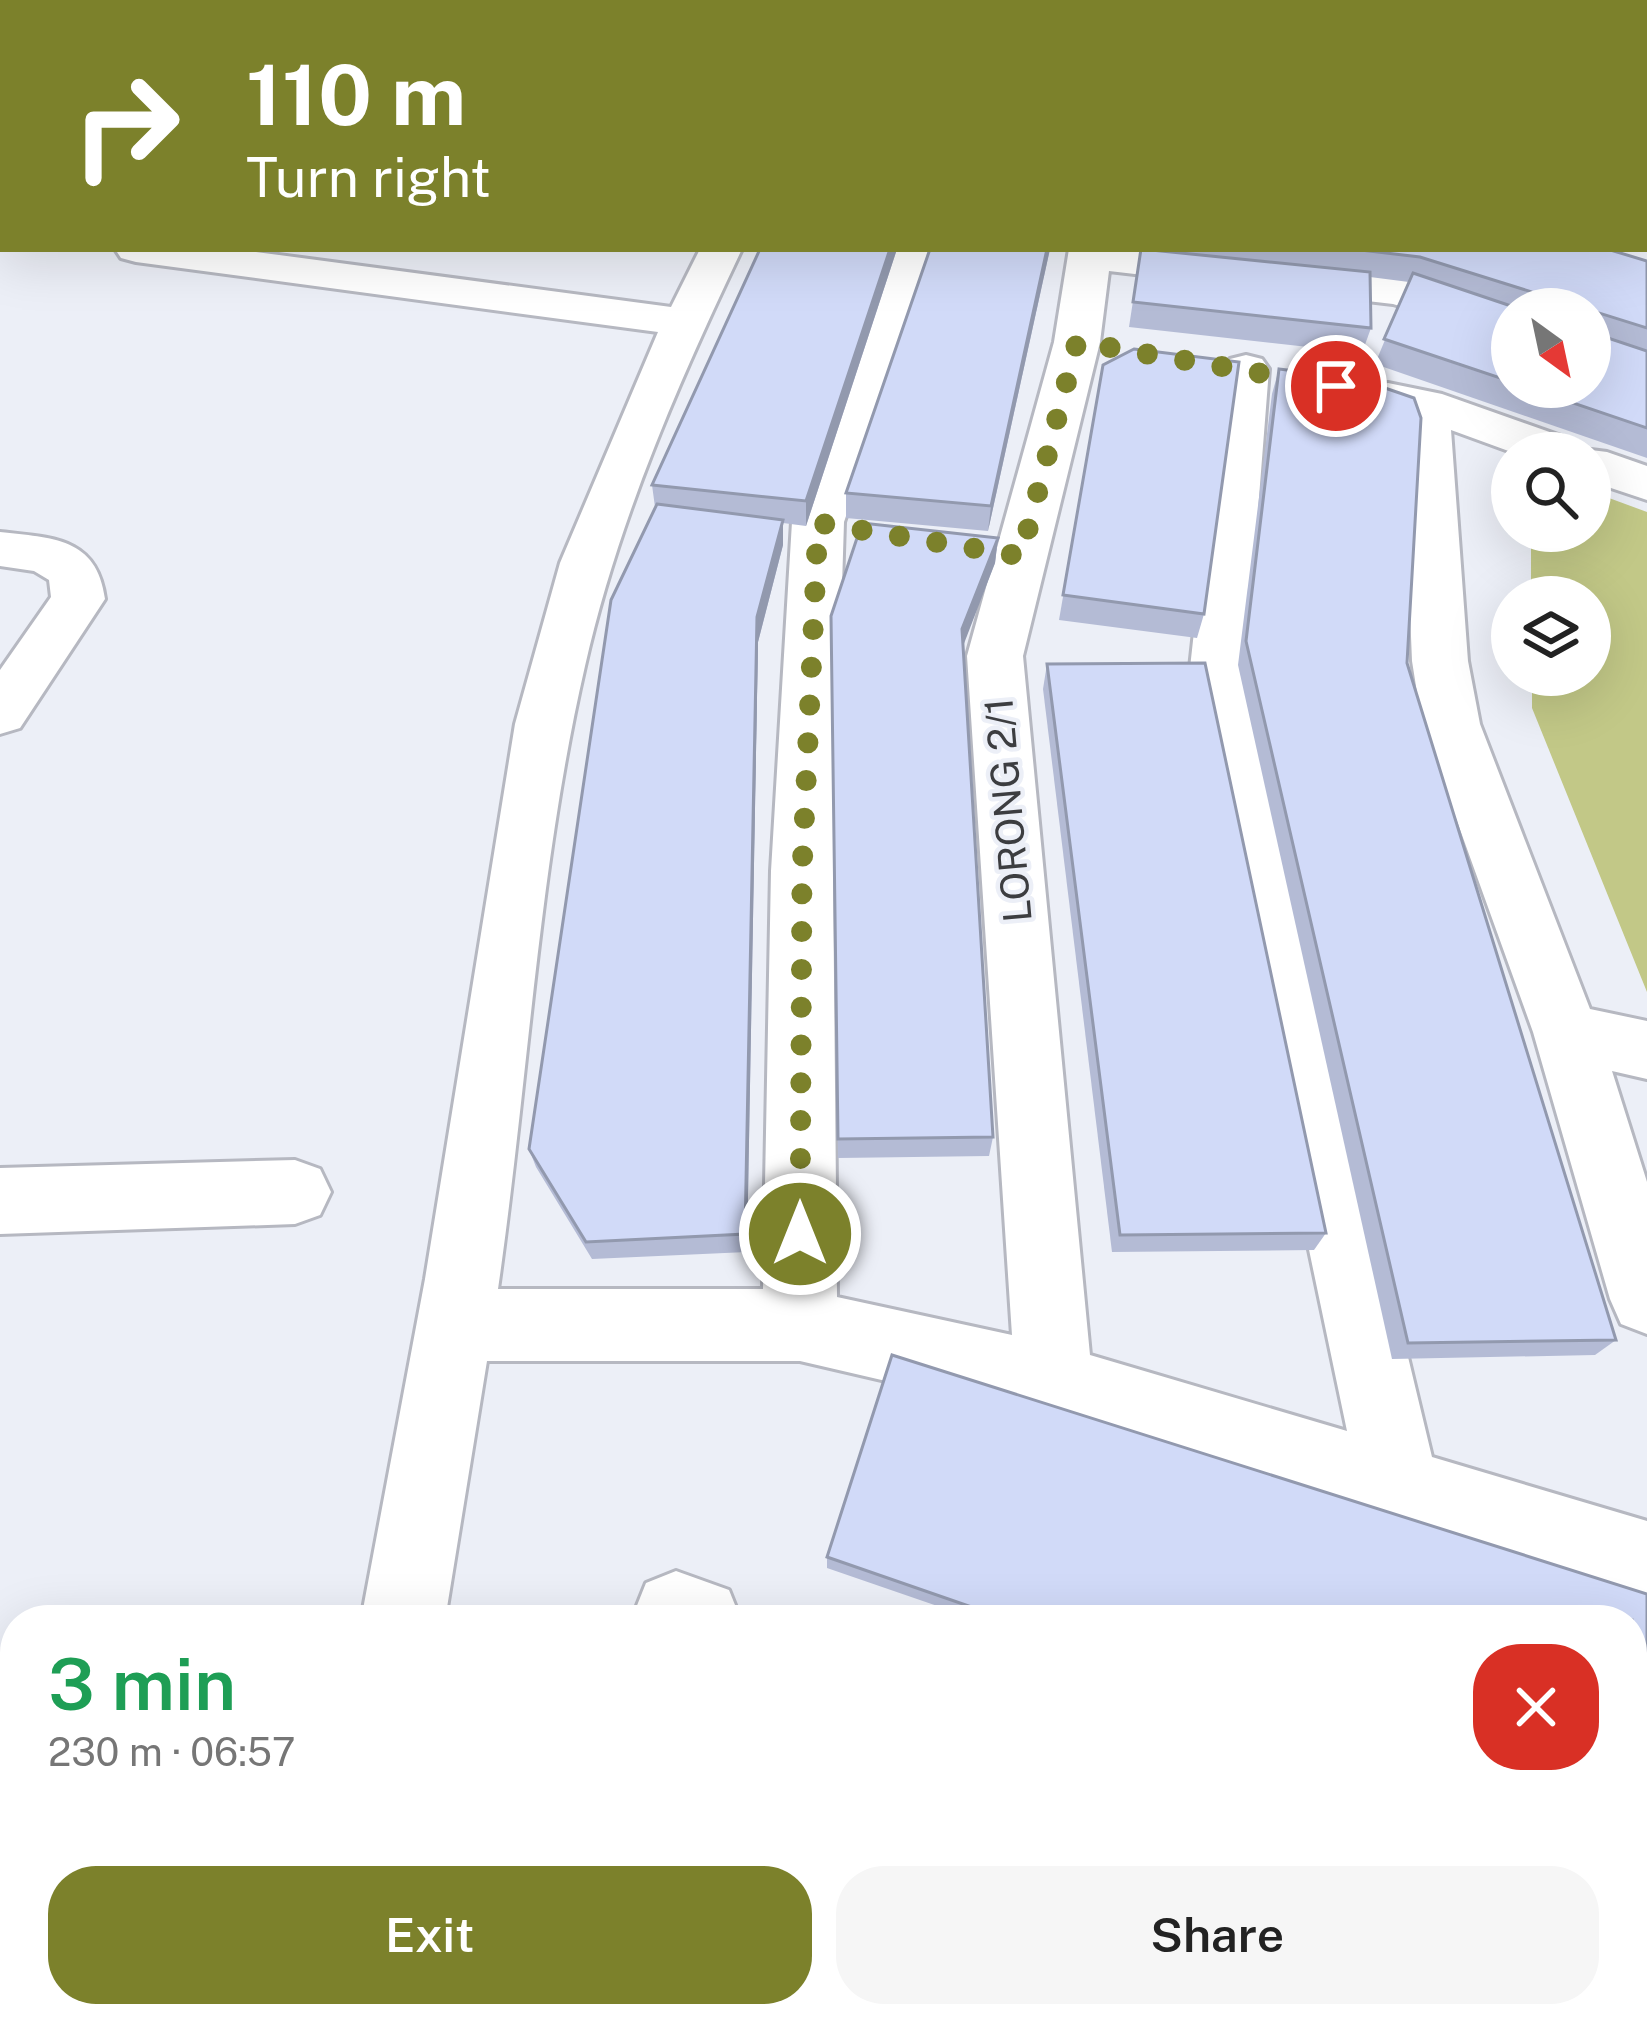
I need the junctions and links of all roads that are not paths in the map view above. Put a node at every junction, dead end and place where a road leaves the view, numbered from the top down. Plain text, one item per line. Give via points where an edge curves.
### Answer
1 (162, 252) edge
2 (720, 252) edge
3 (914, 252) edge
4 (1089, 253) edge
5 (1491, 320) edge
6 (685, 322) junction
7 (1425, 404) junction
8 (1503, 432) edge
9 (1611, 471) edge
10 (1647, 484) edge
11 (0, 550) edge
12 (0, 713) edge
13 (1566, 1032) junction
14 (1647, 1050) edge
15 (295, 1192) dead end
16 (0, 1201) edge
17 (1645, 1285) edge
18 (458, 1325) junction
19 (800, 1325) junction
20 (1054, 1382) junction
21 (1400, 1487) junction
22 (1647, 1562) edge
23 (406, 1605) edge

1 - 6 street
2 - 6 street
3 - 19 street via 840,526 802,871
4 - 5 street via 1399,291
4 - 20 street, LORONG 2/1 via 1098,345 998,552 995,656
6 - 18 street via 573,607 539,743
7 - 8 street
7 - 13 street via 1451,724
7 - 21 street via 1269,374 1217,677
9 - 10 street
11 - 12 street via 47,555 74,572 78,599
13 - 14 street
13 - 17 street
15 - 16 street
18 - 19 street
18 - 23 street
19 - 20 street
20 - 21 street
21 - 22 street

